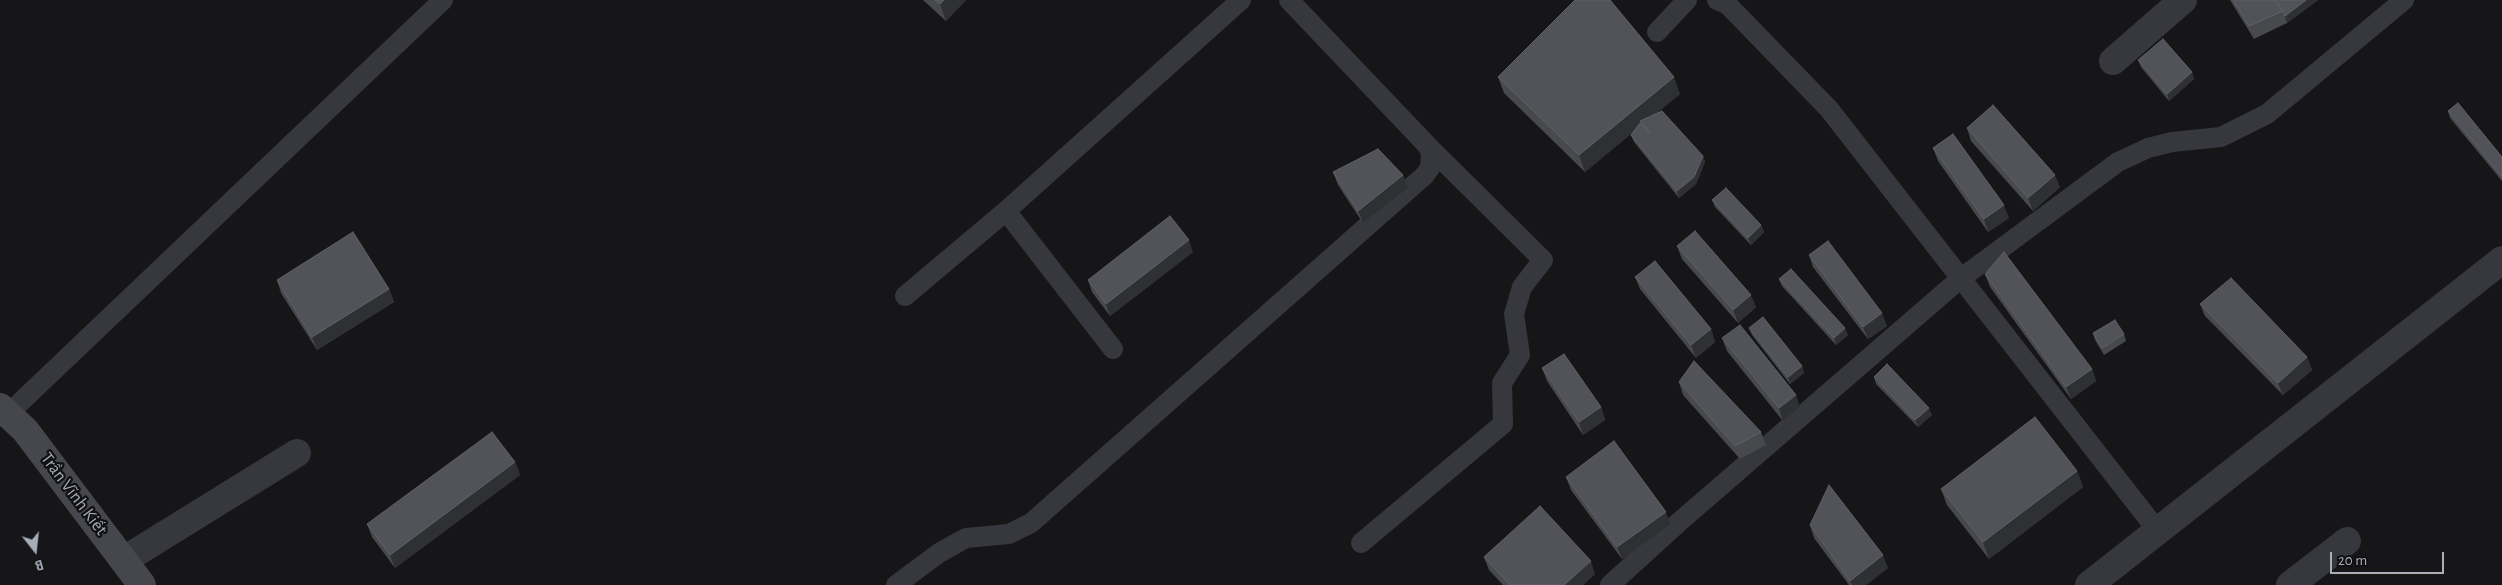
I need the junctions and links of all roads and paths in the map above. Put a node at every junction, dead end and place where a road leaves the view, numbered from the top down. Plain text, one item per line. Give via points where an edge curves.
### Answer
1 (443, 0) edge
2 (1241, 0) edge
3 (1289, 0) edge
4 (1687, 0) edge
5 (1717, 0) edge
6 (2183, 0) edge
7 (2404, 0) edge
8 (1657, 32) dead end
9 (2113, 61) dead end
10 (1426, 144) junction
11 (1006, 211) junction
12 (2502, 260) edge
13 (1960, 279) junction
14 (905, 296) dead end
15 (1113, 349) dead end
16 (3, 414) edge
17 (296, 453) dead end
18 (2157, 530) junction
19 (2348, 541) dead end
20 (1361, 543) dead end
21 (124, 560) junction
22 (142, 585) edge
23 (896, 585) edge
24 (1610, 585) edge
25 (2090, 585) edge
26 (2290, 585) edge

1 - 16 lane
2 - 11 lane
3 - 10 lane
4 - 8 lane
5 - 13 lane via 1728,5 1829,109
6 - 9 street
7 - 13 lane via 2267,114 2220,137 2172,142 2148,148 2118,162
10 - 20 lane via 1543,260 1522,286 1514,314 1520,355 1502,383 1503,424
10 - 23 lane via 1432,160 1425,175 1031,523 1004,535 966,538 939,553
11 - 14 lane
11 - 15 lane
12 - 18 street
13 - 18 lane
13 - 24 lane
16 - 21 street, Trần Vĩnh Kiết via 26,430
17 - 21 street
18 - 25 street
19 - 26 street
21 - 22 street, Trần Vĩnh Kiết

